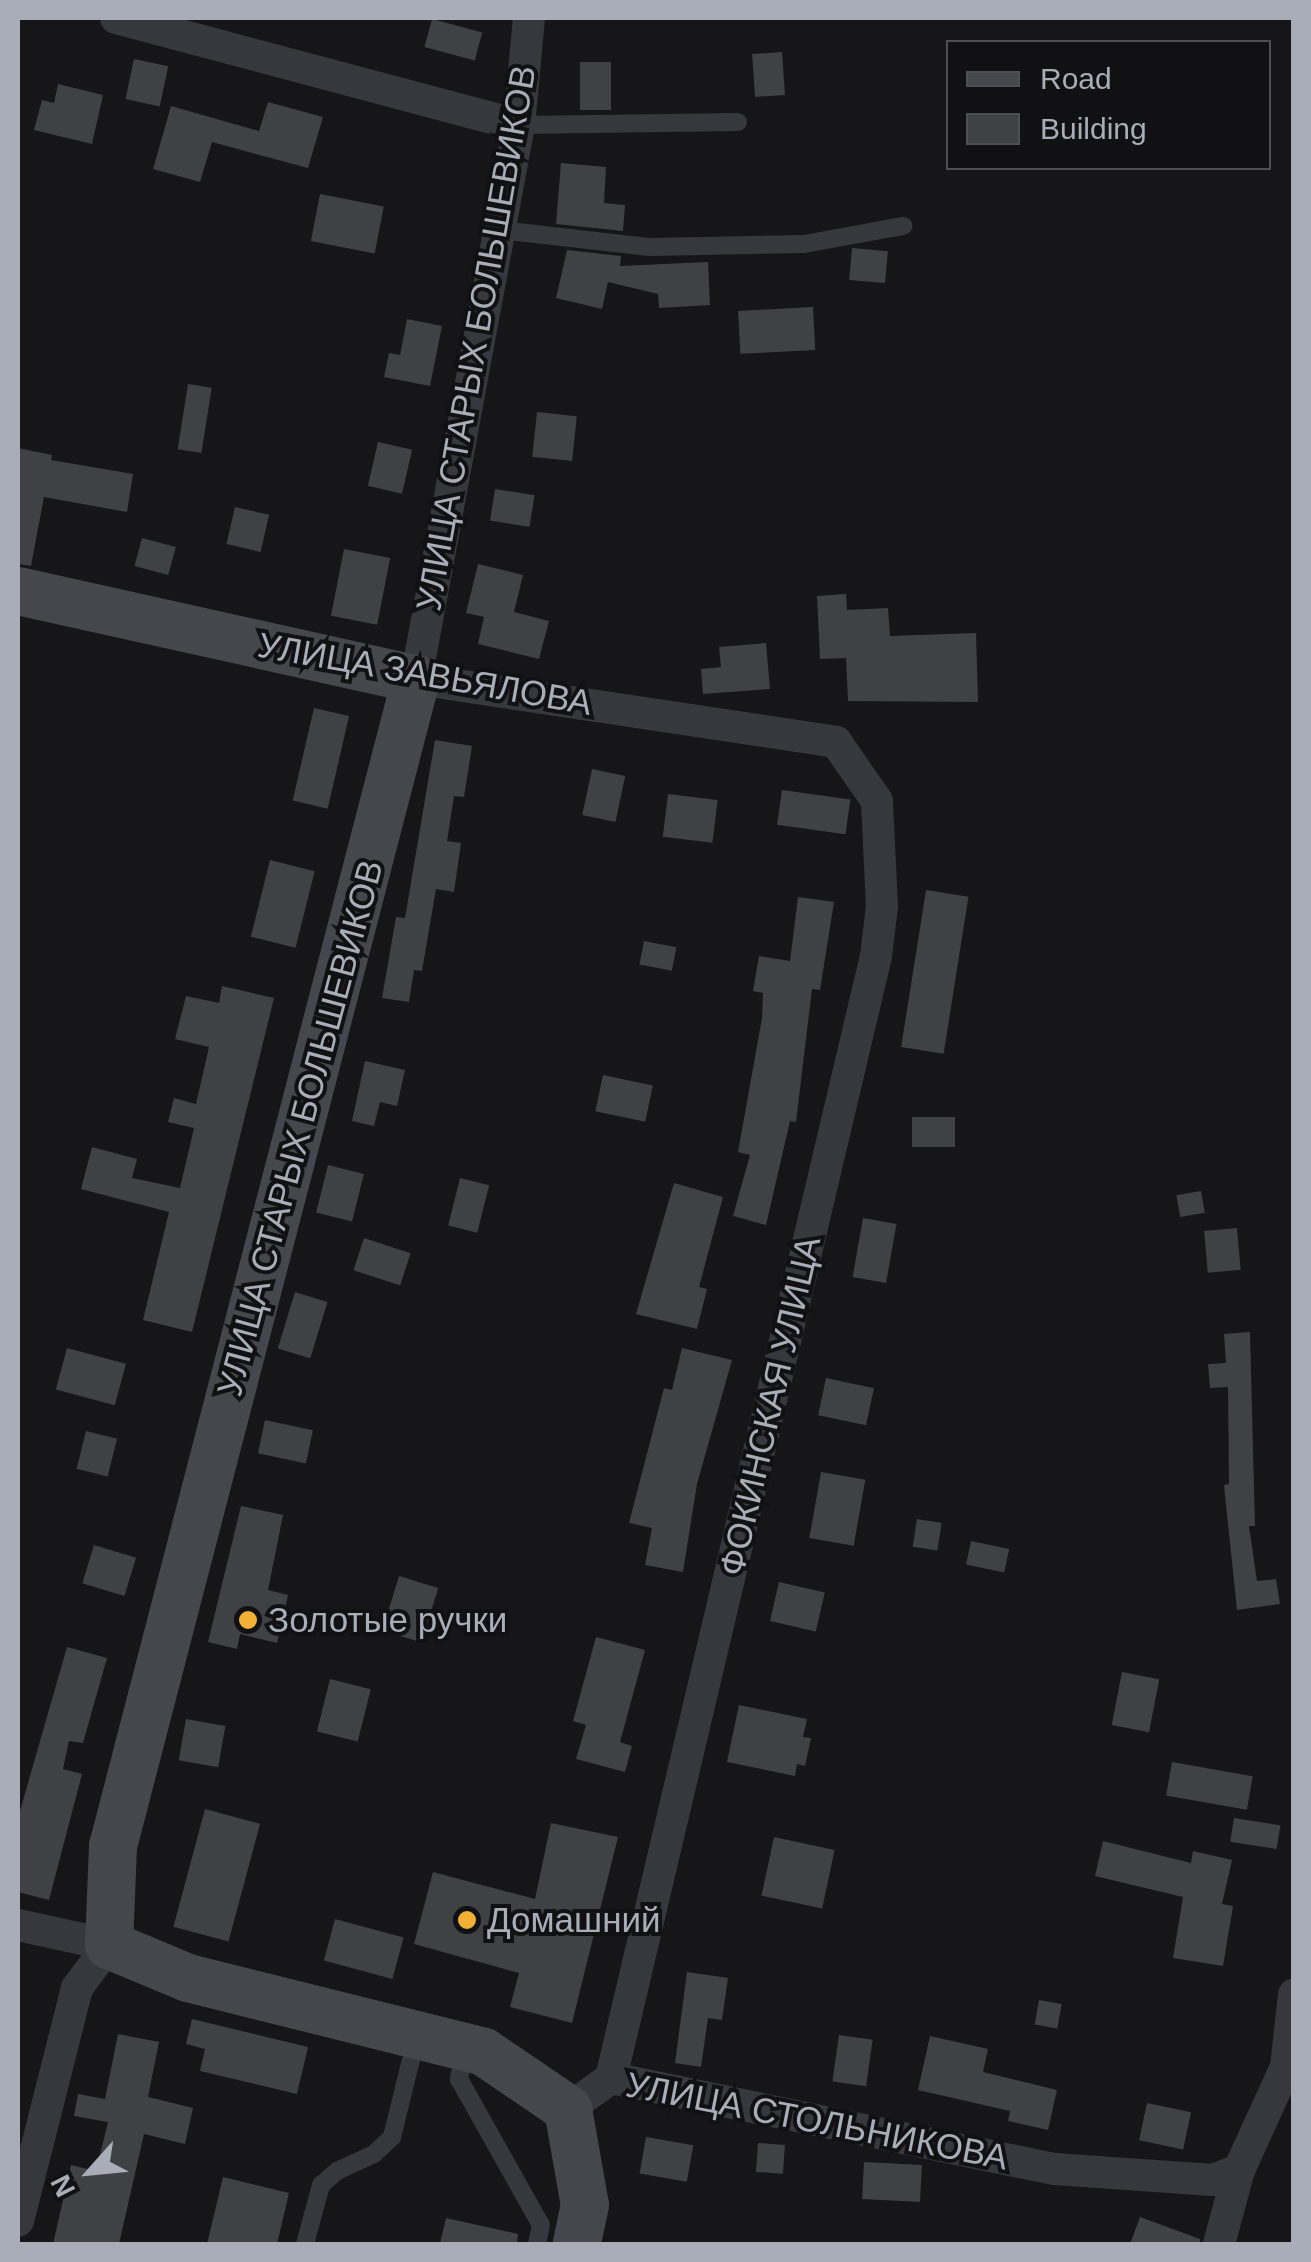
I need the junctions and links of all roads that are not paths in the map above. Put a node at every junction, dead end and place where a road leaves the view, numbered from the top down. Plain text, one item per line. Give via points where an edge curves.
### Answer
1 (116, 18) edge
2 (529, 18) edge
3 (738, 122) dead end
4 (520, 125) junction
5 (903, 226) dead end
6 (500, 230) junction
7 (18, 591) edge
8 (416, 679) junction
9 (836, 742) joint
10 (18, 1925) edge
11 (110, 1944) junction
12 (1294, 1994) edge
13 (417, 2036) junction
14 (465, 2047) junction
15 (611, 2078) junction
16 (568, 2108) junction
17 (1239, 2170) junction
18 (18, 2221) edge
19 (559, 2237) edge
20 (305, 2244) edge
21 (1219, 2244) edge

1 - 4 street
2 - 4 street, УЛИЦА СТАРЫХ БОЛЬШЕВИКОВ
3 - 4 lane
4 - 6 street, УЛИЦА СТАРЫХ БОЛЬШЕВИКОВ
5 - 6 lane via 804,244 650,247
6 - 8 street, УЛИЦА СТАРЫХ БОЛЬШЕВИКОВ
7 - 8 main road, УЛИЦА ЗАВЬЯЛОВА
8 - 9 street, УЛИЦА ЗАВЬЯЛОВА
8 - 11 main road, УЛИЦА СТАРЫХ БОЛЬШЕВИКОВ via 113,1846
9 - 15 street, ФОКИНСКАЯ УЛИЦА via 877,801 882,906 876,956
10 - 11 street
11 - 13 main road via 188,1978
11 - 18 street via 77,1988
12 - 17 street via 1286,2067
13 - 14 main road
13 - 20 lane via 392,2137 374,2154 327,2177
14 - 16 main road via 484,2052
14 - 19 lane via 459,2080
15 - 16 street, УЛИЦА СТОЛЬНИКОВА
15 - 17 street, УЛИЦА СТОЛЬНИКОВА via 1055,2169 1213,2180
16 - 19 main road via 585,2205
17 - 21 street

